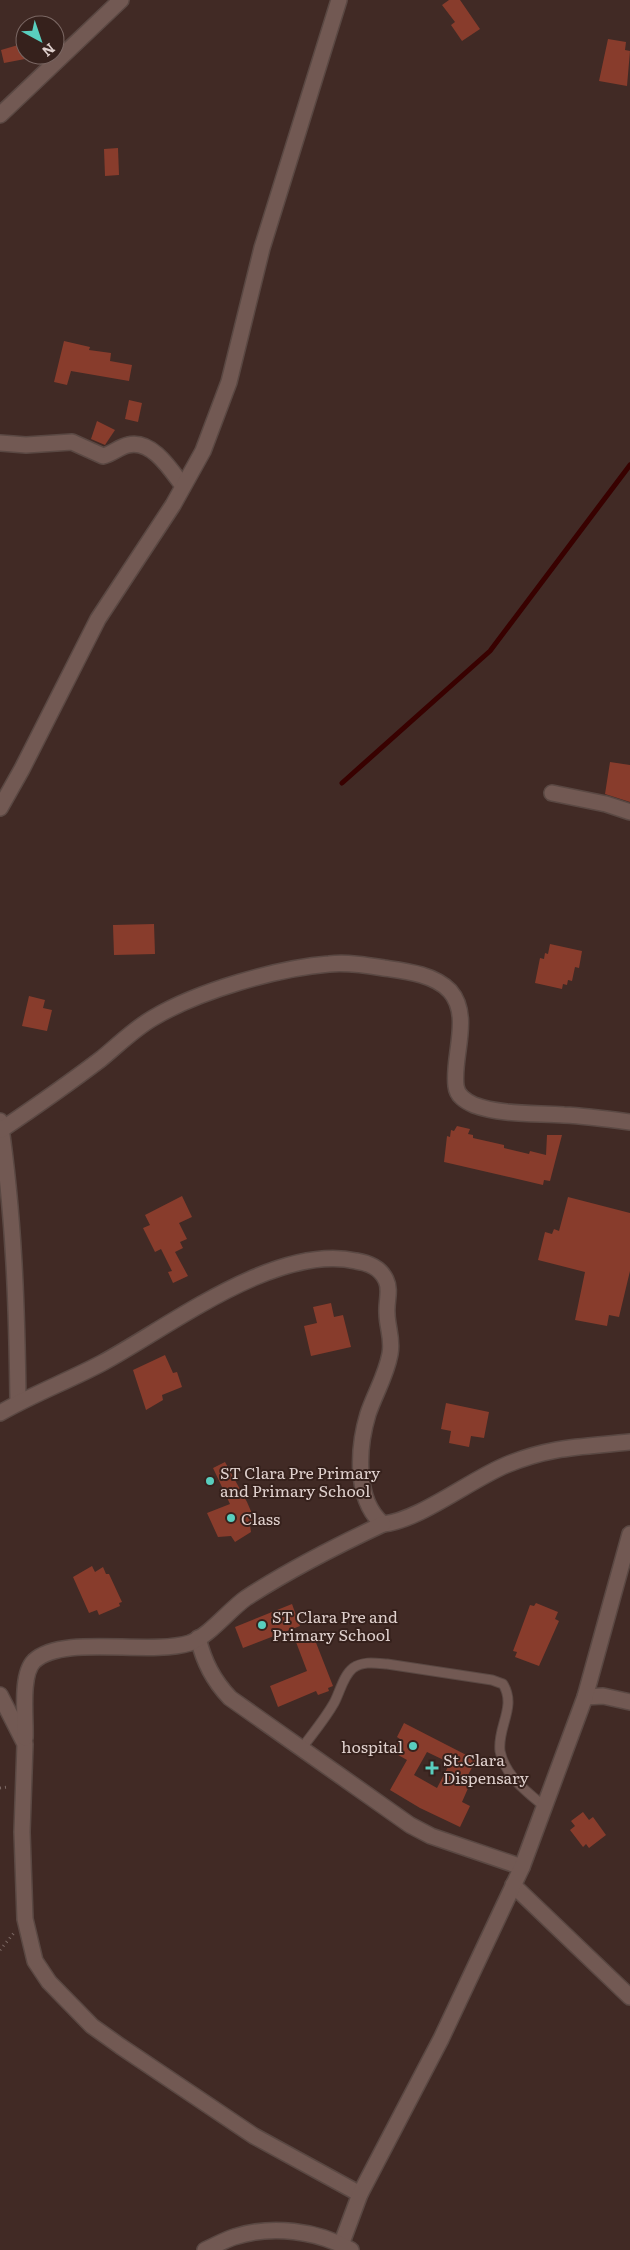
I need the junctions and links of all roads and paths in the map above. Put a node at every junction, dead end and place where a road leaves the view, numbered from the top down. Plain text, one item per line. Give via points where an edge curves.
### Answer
1 (121, 0) edge
2 (338, 0) edge
3 (0, 115) edge
4 (0, 443) edge
5 (183, 486) junction
6 (552, 793) dead end
7 (0, 808) edge
8 (630, 812) edge
9 (630, 1122) edge
10 (1, 1125) edge
11 (18, 1403) junction
12 (0, 1413) edge
13 (630, 1442) edge
14 (382, 1524) junction
15 (630, 1534) edge
16 (198, 1638) junction
17 (0, 1695) edge
18 (585, 1697) junction
19 (630, 1702) edge
20 (25, 1744) junction
21 (302, 1748) junction
22 (546, 1807) junction
23 (522, 1867) junction
24 (513, 1885) junction
25 (630, 1996) edge
26 (360, 2194) junction
27 (346, 2247) edge
28 (205, 2250) edge

1 - 3 street
2 - 5 street via 262,248 220,410 196,466
4 - 5 street via 72,442 103,456 129,444 138,445 162,458
5 - 7 street via 89,636
6 - 8 street
9 - 10 street via 474,1105 456,1091 460,1017 458,1003 449,990 416,974 331,963 262,977 179,1005 135,1030 87,1069
10 - 11 street via 10,1210
11 - 12 street
11 - 14 street via 101,1363 251,1279 323,1258 370,1264 383,1274 389,1286 387,1314 392,1346 383,1381 366,1420 362,1473 370,1509
13 - 14 street via 541,1452 476,1480 405,1519
14 - 16 street via 245,1599
15 - 18 street
16 - 20 street via 182,1644 129,1649 74,1647 56,1650 39,1658 28,1671
16 - 21 street via 212,1676 230,1698
17 - 20 street
18 - 19 street via 603,1696
18 - 22 street
20 - 26 street via 22,1832 25,1919 35,1961 49,1982 92,2026 128,2052 254,2136
21 - 22 lane via 334,1703 346,1676 359,1665 370,1662 492,1680 503,1684 510,1700 500,1750 505,1765 523,1788
21 - 23 street via 410,1825 431,1836
22 - 23 street
23 - 24 street
24 - 25 street
24 - 26 street via 441,2039
26 - 27 street
27 - 28 street via 317,2236 286,2231 233,2237

